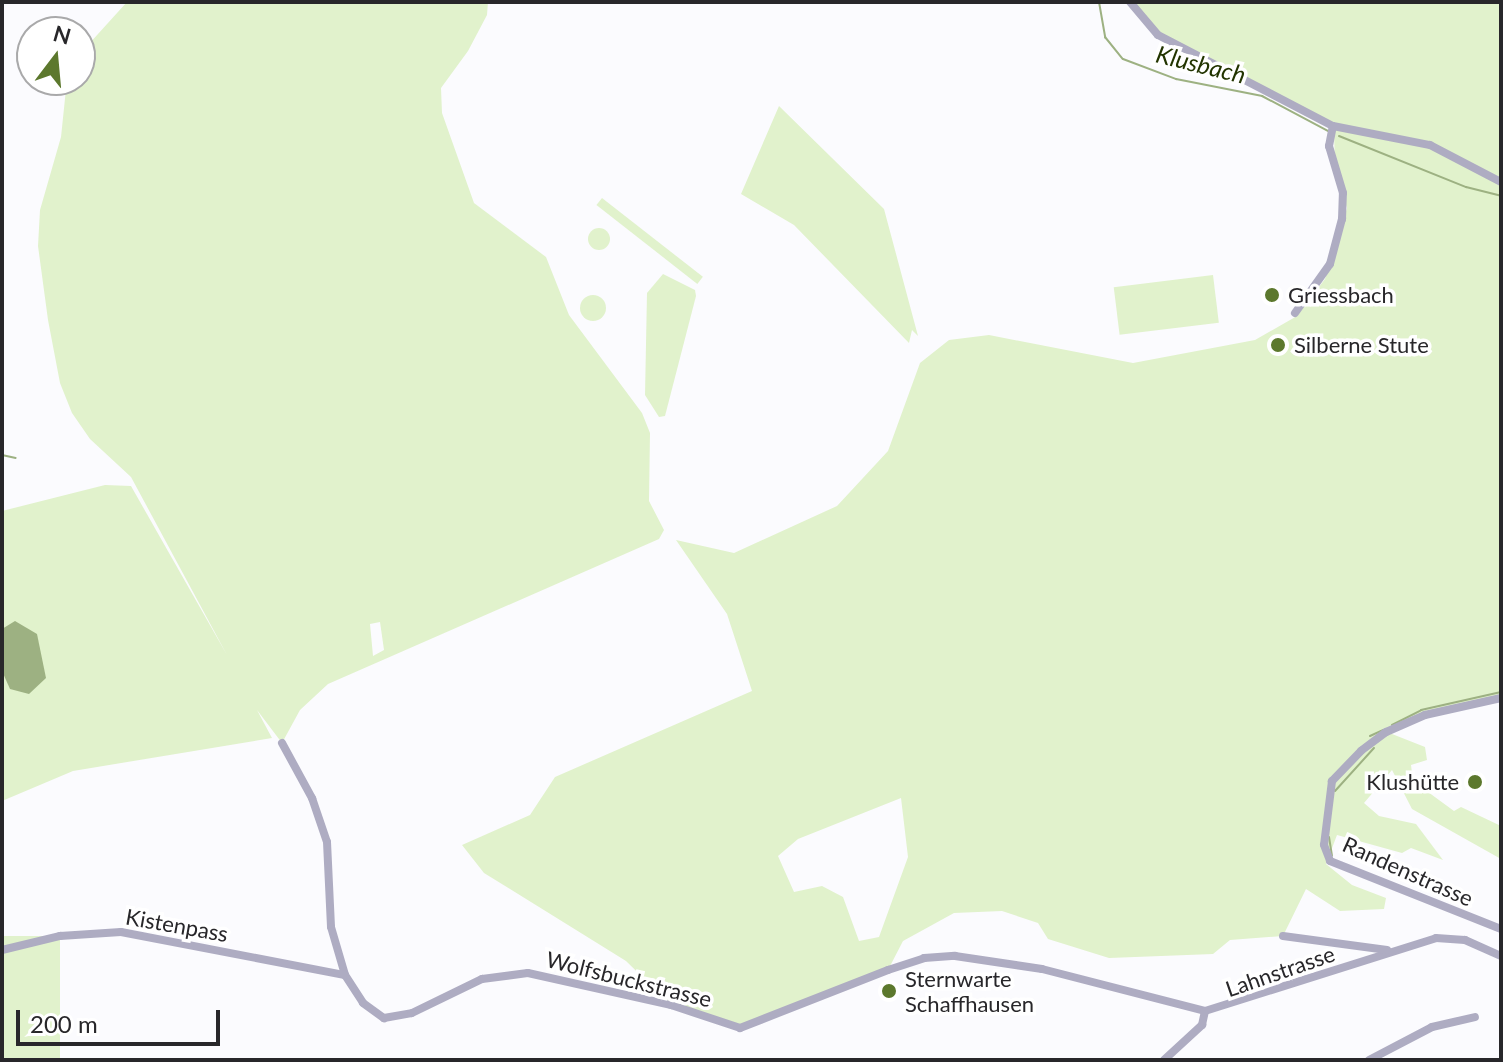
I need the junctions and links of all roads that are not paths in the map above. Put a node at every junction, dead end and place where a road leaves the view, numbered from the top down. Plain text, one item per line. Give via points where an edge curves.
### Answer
1 (1130, 2) edge
2 (1333, 126) junction
3 (1501, 182) edge
4 (1295, 313) dead end
5 (1501, 698) edge
6 (282, 743) dead end
7 (1501, 929) edge
8 (1283, 936) dead end
9 (2, 950) edge
10 (1387, 950) junction
11 (1501, 956) edge
12 (924, 958) joint
13 (345, 975) junction
14 (1205, 1011) junction
15 (1475, 1017) dead end
16 (1164, 1060) edge
17 (1369, 1060) edge

1 - 2 street via 1158,35
2 - 3 street via 1430,145
2 - 4 street via 1329,146 1343,193 1342,219 1330,264
5 - 7 street, Randenstrasse via 1425,715 1386,732 1361,751 1332,781 1324,845 1330,861
6 - 13 street, Wolfsbuckstrasse via 327,842 331,927
8 - 10 street
9 - 13 street, Kistenpass via 60,936 121,932
10 - 11 street, Lahnstrasse via 1451,938
10 - 14 street, Lahnstrasse
12 - 13 street, Wolfsbuckstrasse via 740,1028 671,1005 528,973 482,979 412,1013 384,1018 363,1003
12 - 14 street, Lahnstrasse via 992,960
14 - 16 street via 1202,1025
15 - 17 street via 1432,1027

